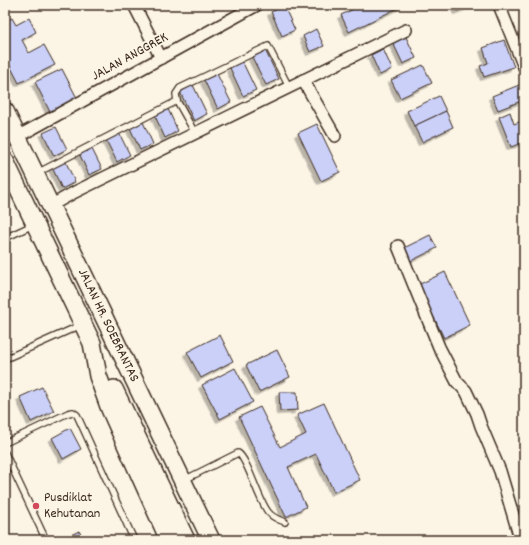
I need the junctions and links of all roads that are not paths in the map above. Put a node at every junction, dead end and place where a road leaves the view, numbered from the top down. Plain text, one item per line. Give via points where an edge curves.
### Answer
1 (134, 5) edge
2 (499, 5) edge
3 (252, 7) edge
4 (406, 30) dead end
5 (160, 58) junction
6 (524, 67) edge
7 (303, 80) junction
8 (289, 87) junction
9 (177, 101) junction
10 (5, 111) edge
11 (195, 133) junction
12 (335, 136) dead end
13 (17, 137) junction
14 (5, 161) edge
15 (35, 174) junction
16 (50, 206) junction
17 (35, 224) junction
18 (5, 238) edge
19 (398, 246) dead end
20 (83, 324) junction
21 (92, 343) junction
22 (5, 359) edge
23 (5, 443) edge
24 (5, 453) edge
25 (182, 481) junction
26 (285, 522) dead end
27 (520, 536) edge
28 (46, 540) edge
29 (134, 540) edge
30 (169, 540) edge
31 (186, 540) edge
32 (211, 540) edge

1 - 5 street
2 - 6 street
3 - 5 street, JALAN ANGGREK
4 - 7 street
5 - 13 street, JALAN ANGGREK
7 - 8 street
7 - 12 street
8 - 9 lane via 268,46 180,88 176,94
8 - 11 street
9 - 11 lane
9 - 15 lane
10 - 13 main road, JALAN HR. SOEBRANTAS
11 - 16 street
13 - 15 main road, JALAN HR. SOEBRANTAS
14 - 17 main road, JALAN HR. SOEBRANTAS
15 - 16 main road, JALAN HR. SOEBRANTAS
16 - 25 main road, JALAN HR. SOEBRANTAS
17 - 18 lane
17 - 20 main road, JALAN HR. SOEBRANTAS
19 - 27 street via 439,347 477,414 500,471
20 - 21 main road, JALAN HR. SOEBRANTAS
20 - 22 lane
21 - 30 main road, JALAN HR. SOEBRANTAS via 98,376 110,409
21 - 31 main road
23 - 29 lane via 68,413 73,412 77,415
24 - 28 lane
25 - 26 lane via 238,453 267,511
25 - 32 main road, JALAN HR. SOEBRANTAS

